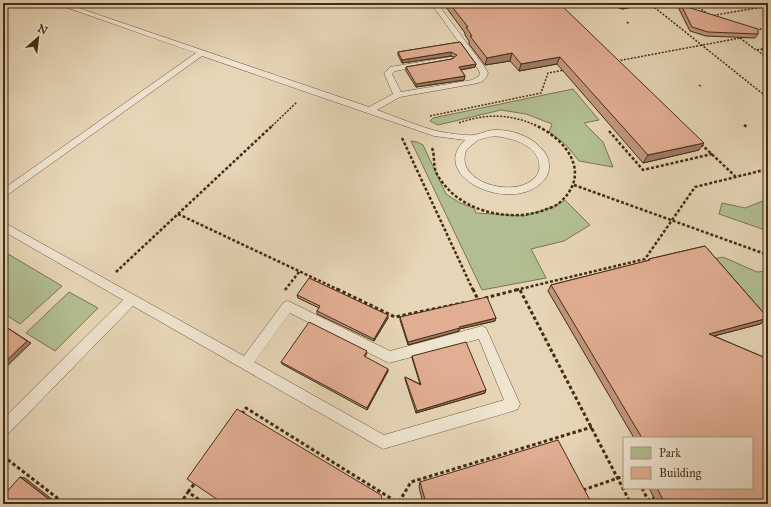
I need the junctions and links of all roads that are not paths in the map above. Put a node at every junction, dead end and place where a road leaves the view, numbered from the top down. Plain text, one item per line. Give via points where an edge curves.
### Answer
1 (57, 3) edge
2 (434, 3) edge
3 (201, 53) junction
4 (451, 59) edge
5 (398, 95) junction
6 (369, 111) junction
7 (437, 134) junction
8 (473, 138) junction
9 (460, 154) junction
10 (3, 194) edge
11 (3, 226) edge
12 (132, 299) junction
13 (246, 364) junction
14 (3, 429) edge

1 - 3 lane
2 - 5 lane via 482,69 483,77 473,82
3 - 6 lane
3 - 10 lane
4 - 5 lane via 393,69 388,73 388,77
5 - 6 lane
6 - 7 lane
7 - 8 lane
7 - 9 lane
8 - 9 lane
8 - 9 lane via 494,133 517,137 528,142 542,156 544,174 539,181 525,189 507,192 494,190 471,180 460,163
11 - 12 lane
12 - 13 lane
12 - 14 lane
13 - 13 lane via 383,442 513,404 482,332 389,357 288,306

